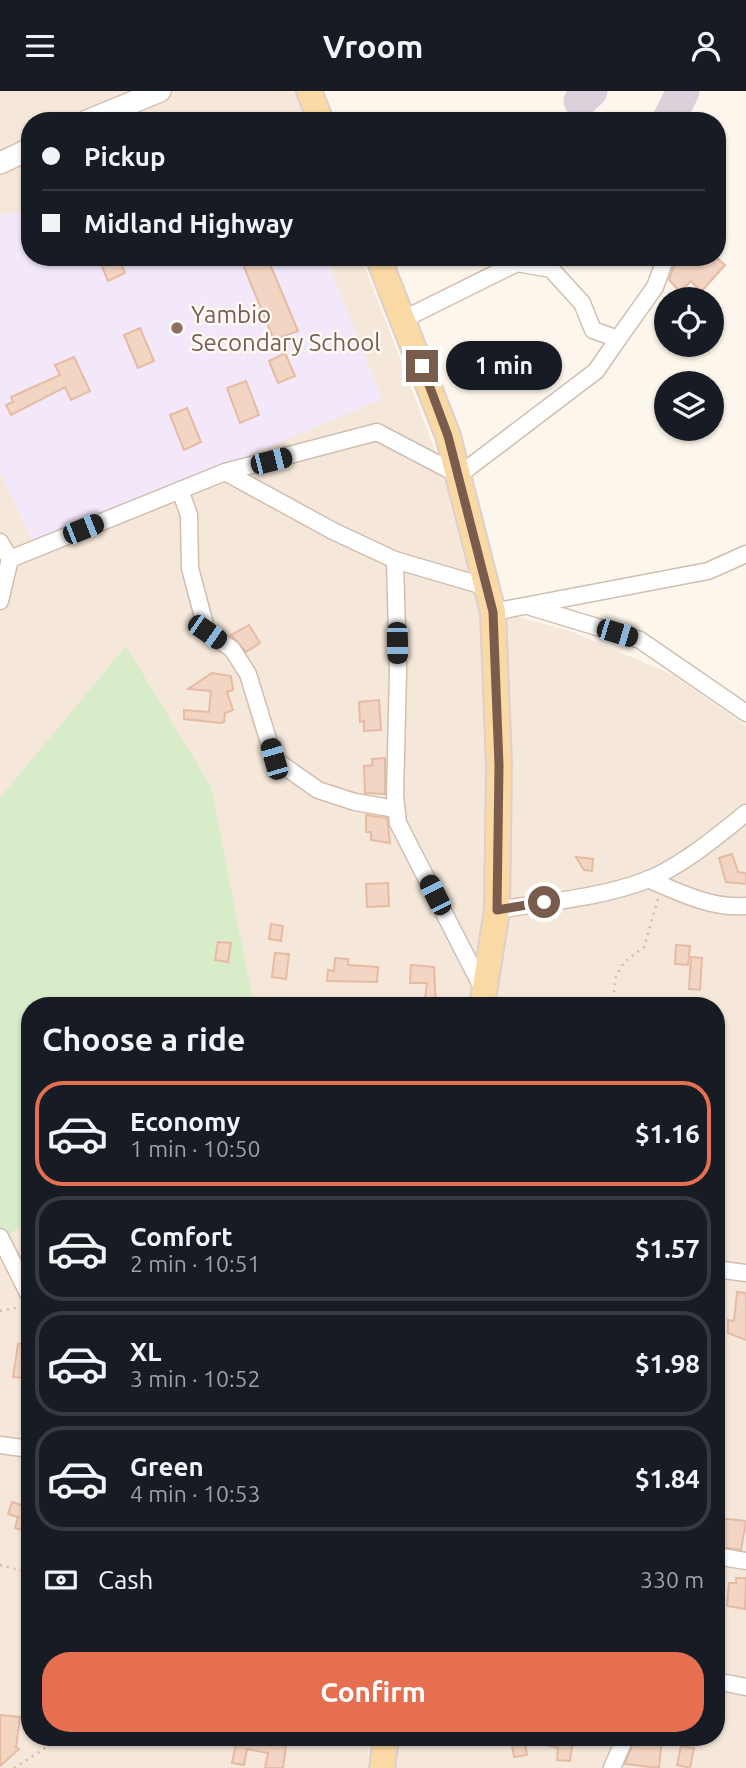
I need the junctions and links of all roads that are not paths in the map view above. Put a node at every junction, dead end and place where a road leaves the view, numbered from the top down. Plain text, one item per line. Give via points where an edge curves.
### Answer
1 (160, 91) edge
2 (309, 91) edge
3 (109, 112) edge
4 (317, 112) edge
5 (21, 153) edge
6 (0, 163) edge
7 (382, 266) edge
8 (511, 266) edge
9 (534, 266) edge
10 (663, 266) edge
11 (404, 319) junction
12 (618, 339) junction
13 (225, 472) junction
14 (459, 475) junction
15 (180, 490) junction
16 (0, 542) edge
17 (746, 554) edge
18 (10, 559) junction
19 (395, 560) junction
20 (487, 587) junction
21 (0, 601) edge
22 (528, 606) junction
23 (493, 612) junction
24 (746, 713) edge
25 (396, 809) junction
26 (746, 813) edge
27 (648, 879) junction
28 (746, 906) edge
29 (497, 910) junction
30 (482, 997) edge
31 (483, 997) edge
32 (0, 1237) edge
33 (725, 1271) edge
34 (746, 1273) edge
35 (21, 1284) edge
36 (0, 1445) edge
37 (21, 1448) edge
38 (725, 1558) edge
39 (746, 1561) edge
40 (725, 1683) edge
41 (746, 1687) edge
42 (385, 1746) edge
43 (622, 1746) edge
44 (382, 1768) edge
45 (612, 1768) edge

1 - 3 street
2 - 4 main road
5 - 6 street
7 - 11 main road
8 - 11 street
9 - 12 street via 551,269 582,303 593,330
10 - 12 street via 655,287
11 - 14 main road
12 - 14 street via 596,371
13 - 14 street via 377,432
13 - 15 street
13 - 19 street
14 - 20 main road
15 - 18 street
15 - 25 street via 189,515 190,568 207,632 232,649 248,674 274,759 317,790 355,803
16 - 18 street
17 - 22 street via 708,571
18 - 21 street
19 - 20 street
19 - 25 street
20 - 23 main road
22 - 23 street
22 - 24 street via 640,640
23 - 29 main road via 499,765
25 - 30 street via 398,823
26 - 27 street via 720,835
27 - 28 street via 689,897
27 - 29 street
29 - 31 main road
32 - 35 street
33 - 34 street
36 - 37 street
38 - 39 street
40 - 41 street
42 - 44 main road
43 - 45 street

